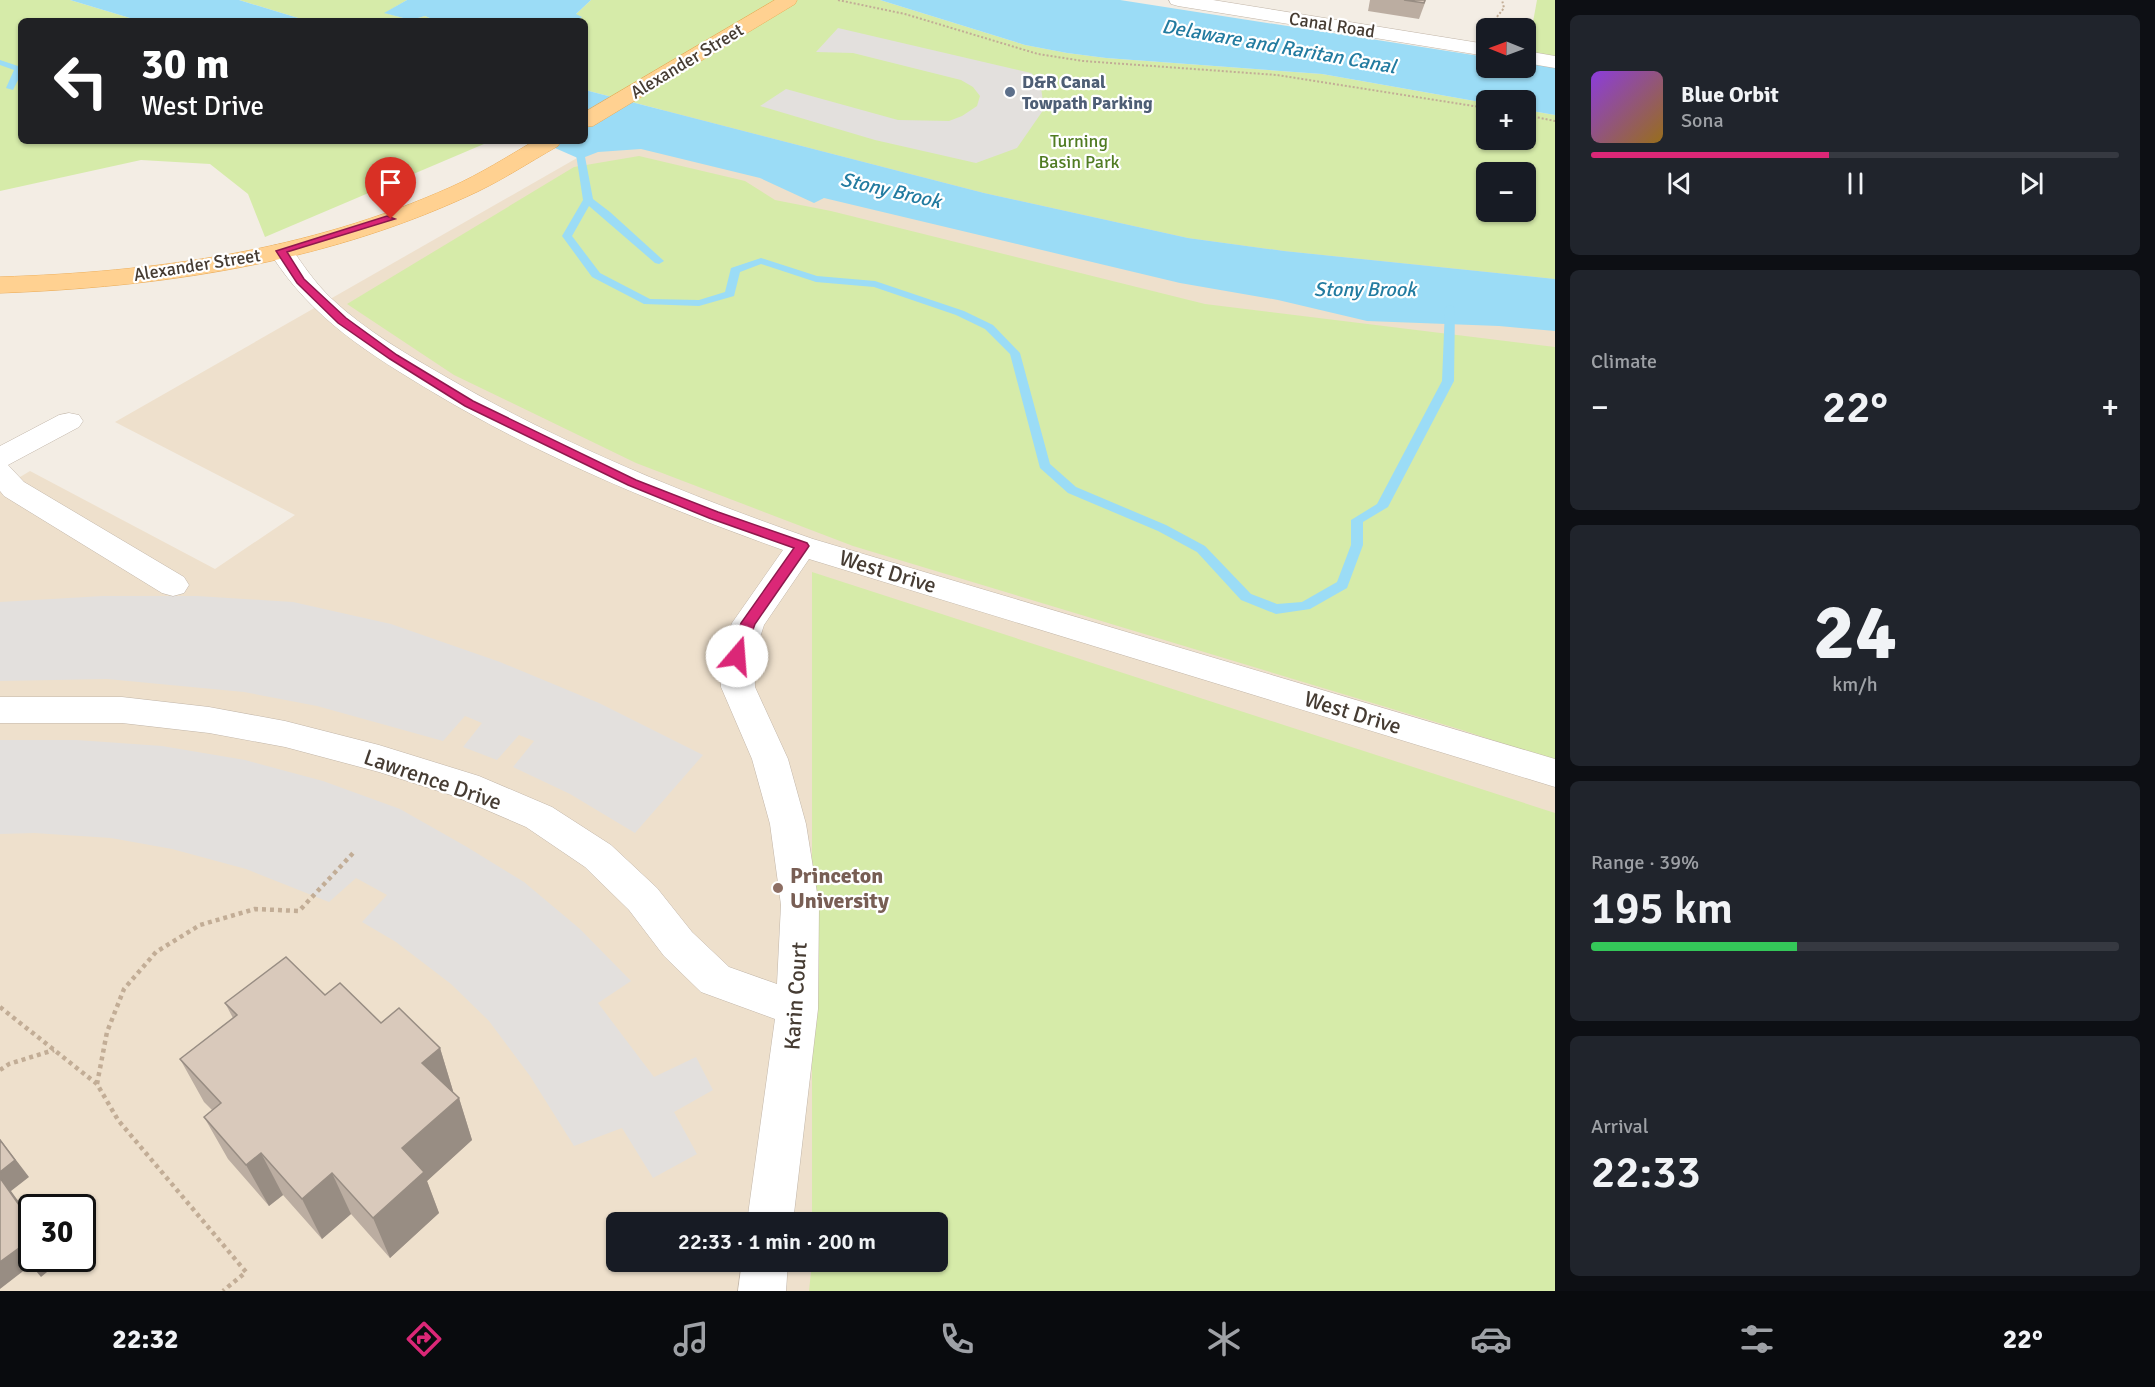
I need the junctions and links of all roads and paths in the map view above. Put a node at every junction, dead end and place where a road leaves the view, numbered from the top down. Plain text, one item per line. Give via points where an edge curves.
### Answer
1 (788, 0) edge
2 (838, 0) edge
3 (1178, 0) edge
4 (1476, 48) edge
5 (1536, 59) edge
6 (1555, 62) edge
7 (1476, 106) edge
8 (1536, 117) edge
9 (588, 119) edge
10 (1555, 121) edge
11 (545, 144) edge
12 (281, 251) junction
13 (0, 285) edge
14 (69, 421) dead end
15 (0, 458) edge
16 (0, 472) edge
17 (802, 546) junction
18 (173, 585) dead end
19 (0, 710) edge
20 (1555, 773) edge
21 (354, 851) dead end
22 (0, 1007) edge
23 (797, 1008) junction
24 (54, 1050) junction
25 (0, 1070) edge
26 (97, 1084) junction
27 (771, 1212) edge
28 (764, 1272) edge
29 (223, 1291) edge
30 (762, 1291) edge

1 - 9 main road, Alexander Street
2 - 7 path via 904,14 1038,54 1083,61 1277,75
3 - 4 street, Canal Road
5 - 6 street
8 - 10 path
11 - 12 main road, Alexander Street via 474,185 408,213
12 - 13 main road, Alexander Street via 188,270
12 - 17 street, West Drive via 300,281 342,320 469,403 632,482
14 - 15 street
16 - 18 street via 14,489
17 - 20 street, West Drive
17 - 23 street, Karin Court via 748,623 737,656 738,687 770,759 788,824 800,905
19 - 23 street, Lawrence Drive via 122,710 209,720 285,734 466,786 539,817 598,856 716,980
21 - 26 path via 299,911 255,909 200,925 156,952 124,989 106,1032
22 - 24 path
23 - 27 street, Karin Court
24 - 25 path
24 - 26 path
26 - 29 path via 118,1120 246,1272
28 - 30 street

